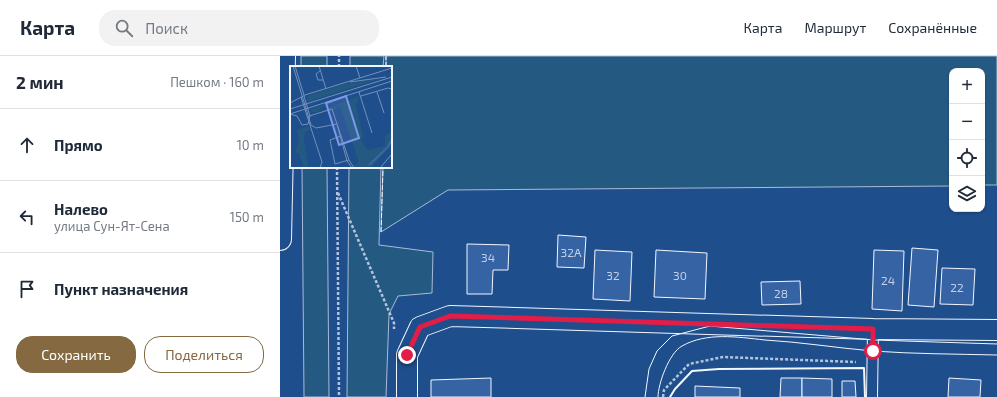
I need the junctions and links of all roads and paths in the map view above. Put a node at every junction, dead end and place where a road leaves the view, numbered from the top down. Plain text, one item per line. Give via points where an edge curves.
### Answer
1 (284, 56) edge
2 (337, 168) edge
3 (337, 192) junction
4 (280, 239) edge
5 (873, 329) junction
6 (394, 330) dead end
7 (997, 330) edge
8 (872, 363) junction
9 (339, 397) edge
10 (407, 397) edge
11 (663, 397) edge
12 (872, 397) edge

1 - 4 main road
2 - 3 path
3 - 6 path via 394,323
3 - 9 path
5 - 7 street
5 - 8 lane
5 - 10 street via 450,316 420,327 407,355
8 - 11 path via 723,357 688,364 664,390
8 - 12 lane

